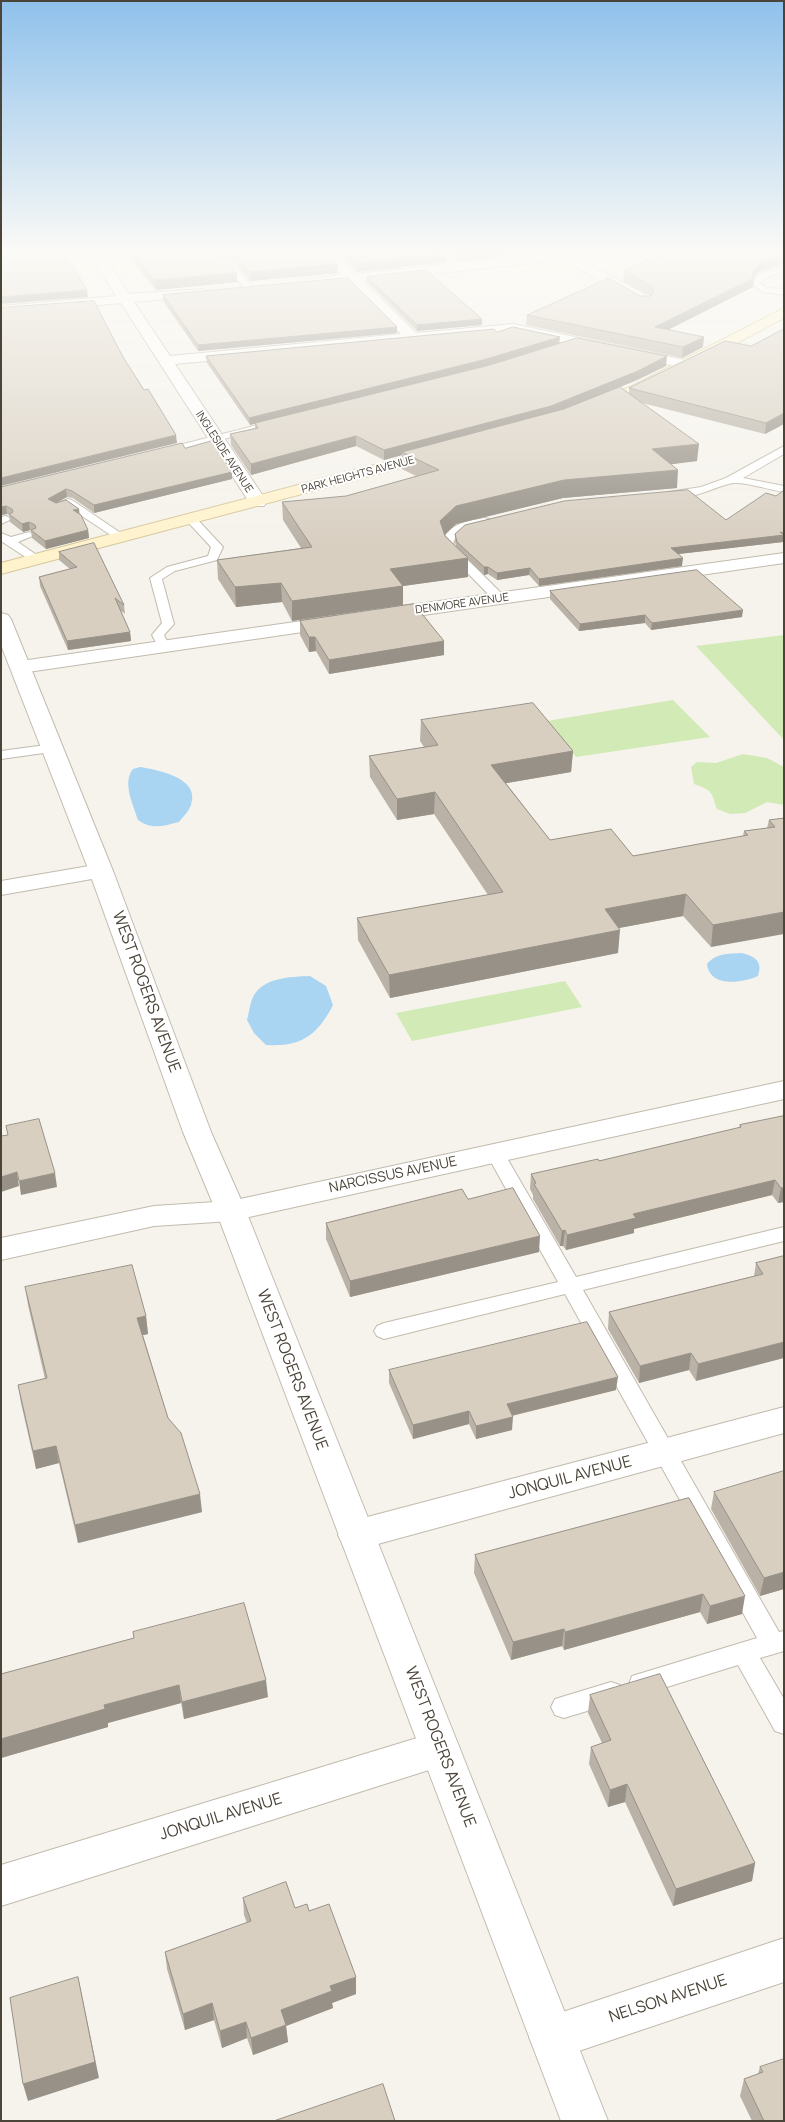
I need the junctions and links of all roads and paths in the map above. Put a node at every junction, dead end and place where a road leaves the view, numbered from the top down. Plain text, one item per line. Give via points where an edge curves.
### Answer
1 (156, 349) edge
2 (282, 349) edge
3 (619, 349) edge
4 (714, 349) edge
5 (164, 361) junction
6 (685, 364) junction
7 (582, 413) edge
8 (292, 419) edge
9 (215, 438) junction
10 (453, 449) edge
11 (784, 449) edge
12 (150, 454) edge
13 (735, 480) junction
14 (784, 489) edge
15 (654, 496) edge
16 (258, 502) junction
17 (56, 506) edge
18 (500, 518) edge
19 (192, 520) junction
20 (19, 529) edge
21 (29, 535) edge
22 (4, 537) edge
23 (122, 538) junction
24 (784, 558) edge
25 (37, 560) junction
26 (1, 569) edge
27 (499, 598) junction
28 (1, 619) edge
29 (164, 647) junction
30 (21, 667) junction
31 (53, 748) junction
32 (1, 755) edge
33 (101, 871) junction
34 (1, 888) edge
35 (784, 1090) edge
36 (495, 1153) junction
37 (231, 1211) junction
38 (784, 1234) edge
39 (1, 1249) edge
40 (570, 1286) junction
41 (384, 1331) dead end
42 (784, 1420) edge
43 (664, 1452) junction
44 (356, 1535) junction
45 (779, 1642) edge
46 (744, 1653) junction
47 (564, 1707) dead end
48 (784, 1723) edge
49 (440, 1749) junction
50 (1, 1886) edge
51 (784, 1960) edge
52 (552, 2037) junction
53 (585, 2121) edge

1 - 5 street, INGLESIDE AVENUE
2 - 5 street
3 - 6 street
4 - 6 main road
5 - 9 street, INGLESIDE AVENUE
6 - 7 main road
8 - 9 lane
9 - 12 lane
9 - 16 street, INGLESIDE AVENUE
10 - 16 main road, PARK HEIGHTS AVENUE
11 - 13 lane
13 - 14 lane
13 - 15 lane via 699,492
16 - 19 main road, PARK HEIGHTS AVENUE
17 - 23 lane via 68,502 78,517 92,519
18 - 27 lane via 460,528 447,539 450,551
19 - 23 main road, PARK HEIGHTS AVENUE
19 - 29 lane via 217,546 213,558 171,569 156,578 168,624 158,635
20 - 22 lane
21 - 22 lane
22 - 25 lane
23 - 25 main road, PARK HEIGHTS AVENUE
24 - 27 street, DENMORE AVENUE
25 - 26 main road, PARK HEIGHTS AVENUE
27 - 29 street, DENMORE AVENUE
28 - 30 street, WEST ROGERS AVENUE
29 - 30 street, DENMORE AVENUE
30 - 31 street, WEST ROGERS AVENUE
31 - 32 lane
31 - 33 street, WEST ROGERS AVENUE
33 - 34 street
33 - 37 street, WEST ROGERS AVENUE via 197,1132
35 - 36 street, NARCISSUS AVENUE
36 - 37 street, NARCISSUS AVENUE
36 - 40 lane
37 - 39 street, NARCISSUS AVENUE via 154,1216
37 - 44 street, WEST ROGERS AVENUE
38 - 40 lane
40 - 41 lane
40 - 43 lane
42 - 43 street, JONQUIL AVENUE
43 - 44 street, JONQUIL AVENUE
43 - 45 lane
44 - 49 street, WEST ROGERS AVENUE
45 - 46 lane
46 - 47 lane
46 - 48 lane
49 - 50 street, JONQUIL AVENUE
49 - 52 street, WEST ROGERS AVENUE
51 - 52 street, NELSON AVENUE
52 - 53 street, WEST ROGERS AVENUE

